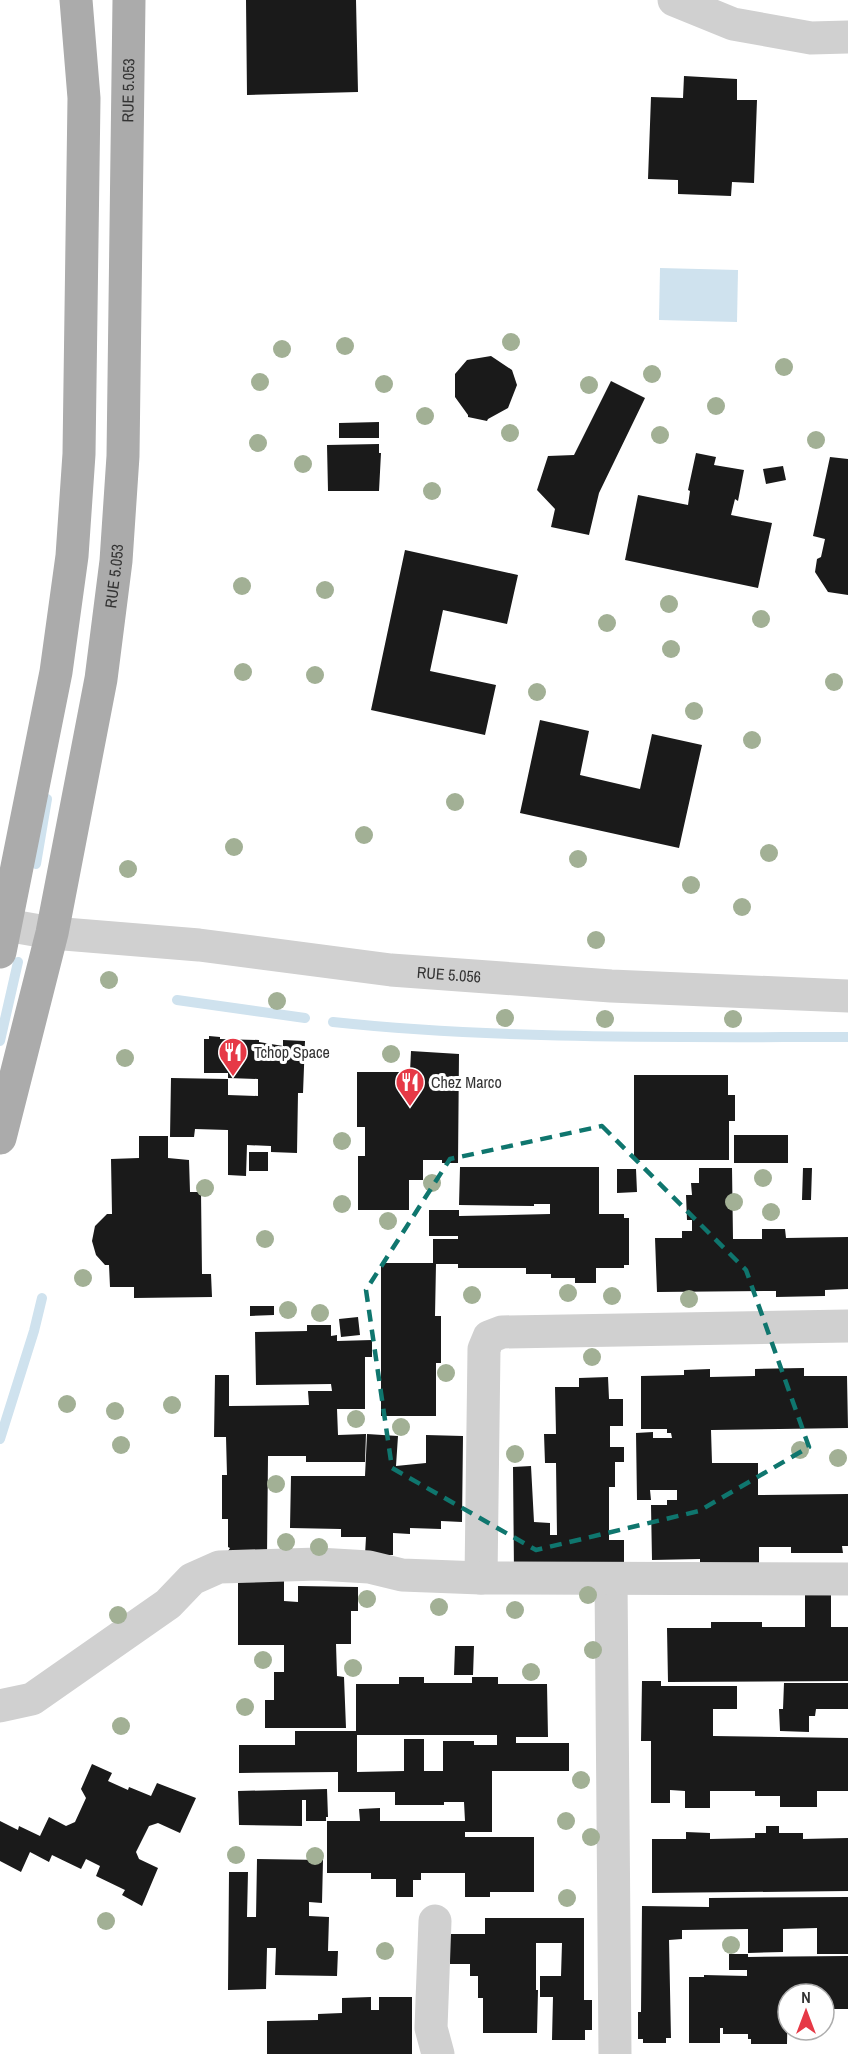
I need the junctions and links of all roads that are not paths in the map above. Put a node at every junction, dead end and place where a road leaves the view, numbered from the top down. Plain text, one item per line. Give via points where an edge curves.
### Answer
1 (76, 0) edge
2 (129, 0) edge
3 (674, 0) edge
4 (848, 37) edge
5 (52, 933) junction
6 (2, 934) edge
7 (848, 996) edge
8 (0, 1138) edge
9 (848, 1326) edge
10 (481, 1578) junction
11 (611, 1579) junction
12 (848, 1579) edge
13 (0, 1706) edge
14 (435, 1921) dead end
15 (438, 2054) edge
16 (615, 2054) edge

1 - 6 main road via 84,98 79,454 73,545 56,672
2 - 5 main road, RUE 5.053 via 123,456 116,561 101,679
3 - 4 street via 733,24 812,38
5 - 6 street, RUE 5.056
5 - 7 street, RUE 5.056 via 200,945 391,970 611,986
5 - 8 main road, RUE 5.053
9 - 10 street via 502,1332 489,1337 484,1349
10 - 11 street
10 - 13 street via 402,1575 369,1567 318,1564 219,1566 192,1579 168,1604 32,1699
11 - 12 street
11 - 16 street
14 - 15 street via 431,2028

